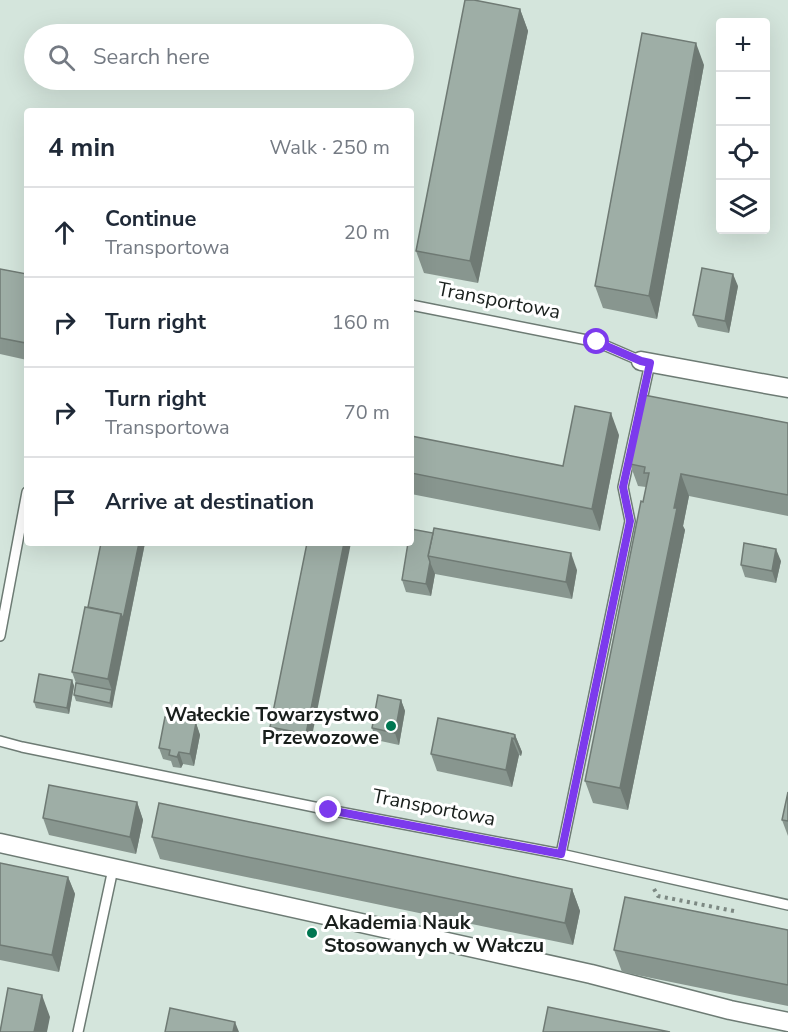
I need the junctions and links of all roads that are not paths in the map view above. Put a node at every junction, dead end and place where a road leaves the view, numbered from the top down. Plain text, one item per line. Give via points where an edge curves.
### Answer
1 (414, 306) edge
2 (646, 362) junction
3 (788, 388) edge
4 (24, 508) edge
5 (0, 636) edge
6 (0, 741) edge
7 (0, 843) edge
8 (561, 854) junction
9 (113, 869) junction
10 (788, 905) edge
11 (788, 1022) edge
12 (78, 1032) edge

1 - 2 lane, Transportowa via 597,342
2 - 3 street, Transportowa
2 - 8 lane via 623,487 630,521
4 - 5 lane
6 - 8 lane, Transportowa
7 - 9 street
8 - 10 lane, Transportowa
9 - 11 street via 308,910
9 - 12 lane

